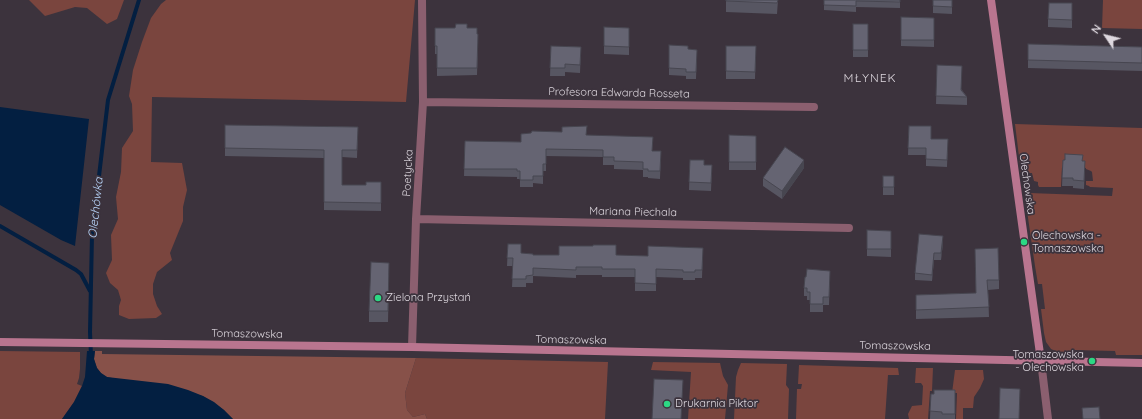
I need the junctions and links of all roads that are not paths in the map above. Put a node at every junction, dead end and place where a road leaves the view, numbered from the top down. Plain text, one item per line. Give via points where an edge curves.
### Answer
1 (422, 0) edge
2 (991, 0) edge
3 (423, 102) junction
4 (814, 106) dead end
5 (416, 218) junction
6 (849, 228) dead end
7 (0, 342) edge
8 (412, 347) junction
9 (1041, 360) junction
10 (1142, 362) edge
11 (1048, 419) edge

1 - 3 street, Poetycka
2 - 9 street, Olechowska
3 - 4 street, Profesora Edwarda Rosseta
3 - 5 street, Poetycka
5 - 6 street, Mariana Piechala
5 - 8 street, Poetycka
7 - 8 street, Tomaszowska
8 - 9 street, Tomaszowska
9 - 10 street, Tomaszowska
9 - 11 street, Olechowska

